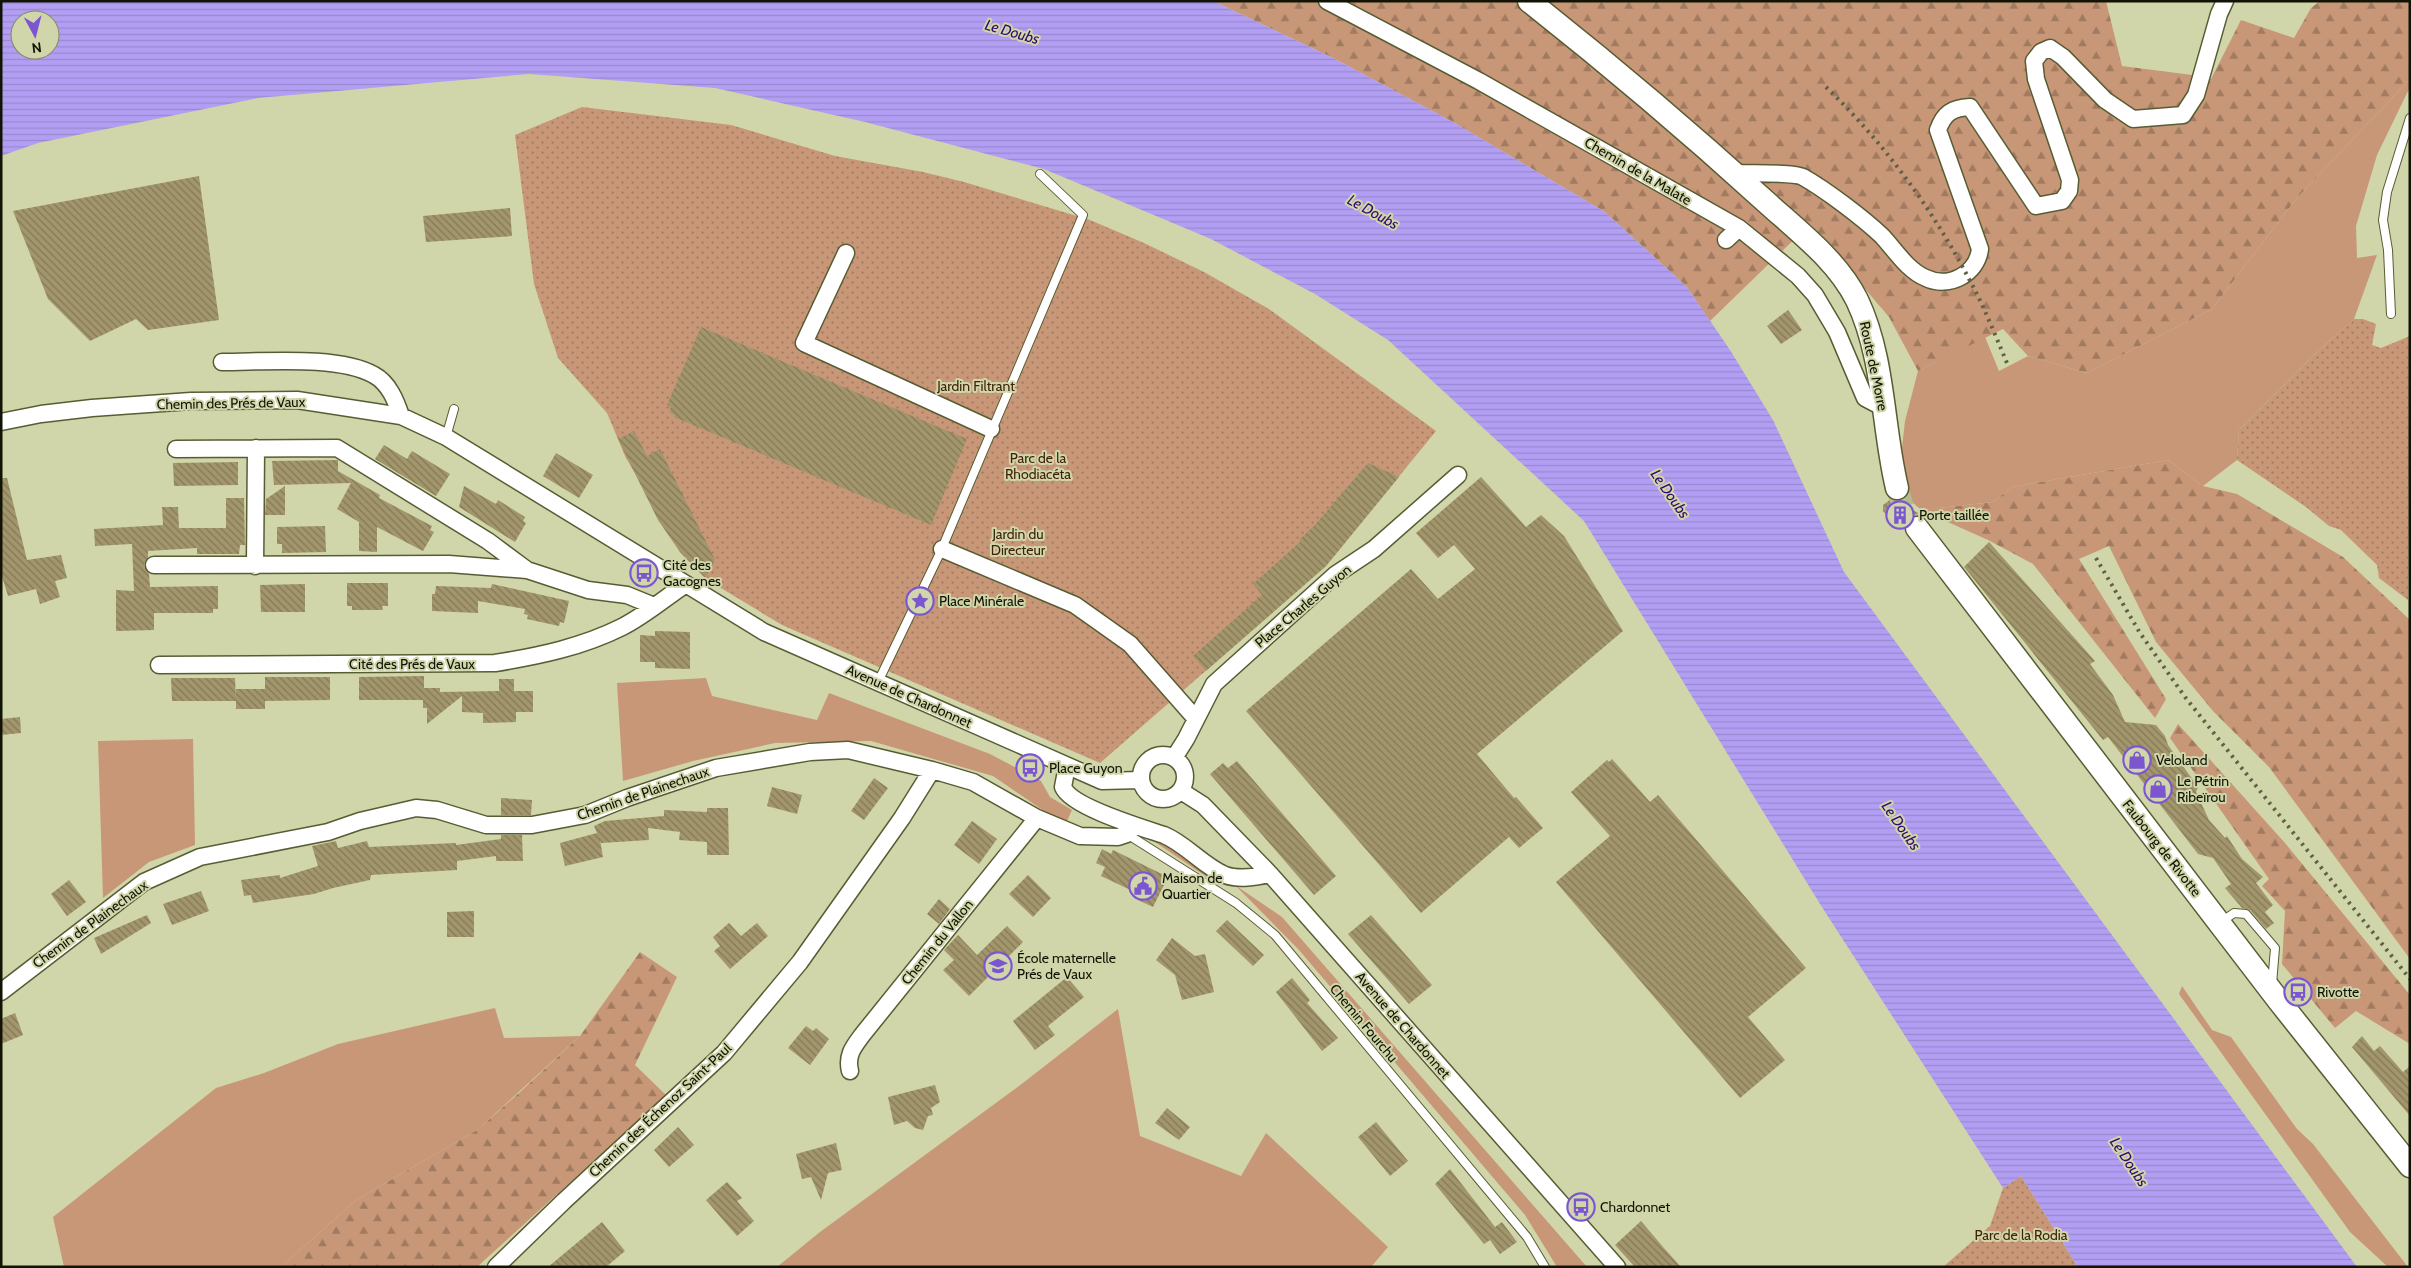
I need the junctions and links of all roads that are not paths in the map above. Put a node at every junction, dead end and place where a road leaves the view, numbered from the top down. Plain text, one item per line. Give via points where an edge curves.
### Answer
1 (1327, 1) edge
2 (1529, 1) edge
3 (2225, 1) edge
4 (2410, 118) edge
5 (1735, 173) junction
6 (1040, 174) dead end
7 (1739, 228) junction
8 (1726, 240) dead end
9 (846, 253) dead end
10 (2391, 314) dead end
11 (222, 362) dead end
12 (1884, 408) junction
13 (454, 410) dead end
14 (401, 416) junction
15 (1, 422) edge
16 (991, 429) junction
17 (446, 437) junction
18 (176, 448) dead end
19 (256, 448) junction
20 (1458, 475) dead end
21 (1897, 488) tunnel mouth
22 (1917, 528) tunnel mouth
23 (942, 549) junction
24 (154, 566) dead end
25 (255, 566) junction
26 (527, 570) junction
27 (686, 584) junction
28 (654, 606) junction
29 (159, 665) dead end
30 (878, 682) junction
31 (1196, 719) junction
32 (1174, 758) junction
33 (1067, 766) junction
34 (932, 770) junction
35 (1141, 780) junction
36 (1181, 791) junction
37 (1038, 818) junction
38 (1129, 829) junction
39 (1270, 874) junction
40 (1, 992) edge
41 (850, 1071) dead end
42 (2410, 1166) edge
43 (496, 1267) edge
44 (1545, 1267) edge
45 (1617, 1267) edge

1 - 7 street, Chemin de la Malate via 1479,81
2 - 5 main road, Route de Morre
3 - 5 street via 2196,96 2183,114 2133,119 2105,100 2063,57 2050,48 2040,52 2034,61 2036,79 2070,180 2069,190 2062,201 2036,206 1970,107 1948,112 1938,130 1980,249 1975,266 1959,278 1936,282 1924,278 1867,222 1801,176
4 - 10 lane via 2387,192 2383,220
5 - 12 main road, Route de Morre via 1841,272 1857,300 1872,341
6 - 16 lane via 1083,215
7 - 8 street
7 - 12 street, Chemin de la Malate via 1798,276 1815,295 1837,332 1865,398
9 - 16 street via 804,343
11 - 14 street via 340,363 375,375 388,387
12 - 21 main road, Route de Morre via 1888,450
13 - 17 lane
14 - 15 street, Chemin des Prés de Vaux via 341,405 287,400 92,408
14 - 17 street, Chemin des Prés de Vaux
16 - 23 lane
17 - 27 street, Chemin des Prés de Vaux
18 - 19 street
19 - 25 street
19 - 26 street via 337,448 488,541
20 - 31 street, Place Charles Guyon via 1374,549 1335,575 1214,684
22 - 42 main road, Faubourg de Rivotte
23 - 30 lane
23 - 31 street via 1075,605 1130,644
24 - 25 street
25 - 26 street via 449,564
26 - 28 street via 588,590 627,595
27 - 28 street, Cité des Prés de Vaux
27 - 30 street, Avenue de Chardonnet via 764,632
28 - 29 street, Cité des Prés de Vaux via 597,639 539,656 495,663
30 - 33 street, Avenue de Chardonnet
31 - 32 street, Place Charles Guyon
32 - 35 street via 1154,757 1144,766
32 - 36 street via 1186,776
33 - 35 street, Avenue de Chardonnet via 1102,781
33 - 38 street via 1065,792
34 - 37 street, Chemin de Plainechaux via 973,782
34 - 40 street, Chemin de Plainechaux via 848,750 810,752 716,768 585,815 532,825 486,825 437,810 416,808 328,832 200,857 144,882
34 - 43 street, Chemin des Échenoz Saint-Paul via 800,962 724,1053
35 - 36 street via 1154,798 1169,799
36 - 39 street, Avenue de Chardonnet via 1203,805
37 - 38 street, Chemin de Plainechaux via 1080,836 1118,837
37 - 41 street, Chemin du Vallon via 863,1034 850,1052
38 - 39 street via 1166,836 1225,875 1253,878
38 - 44 lane, Chemin Fourchu via 1236,903 1275,935 1527,1237
39 - 45 street, Avenue de Chardonnet

